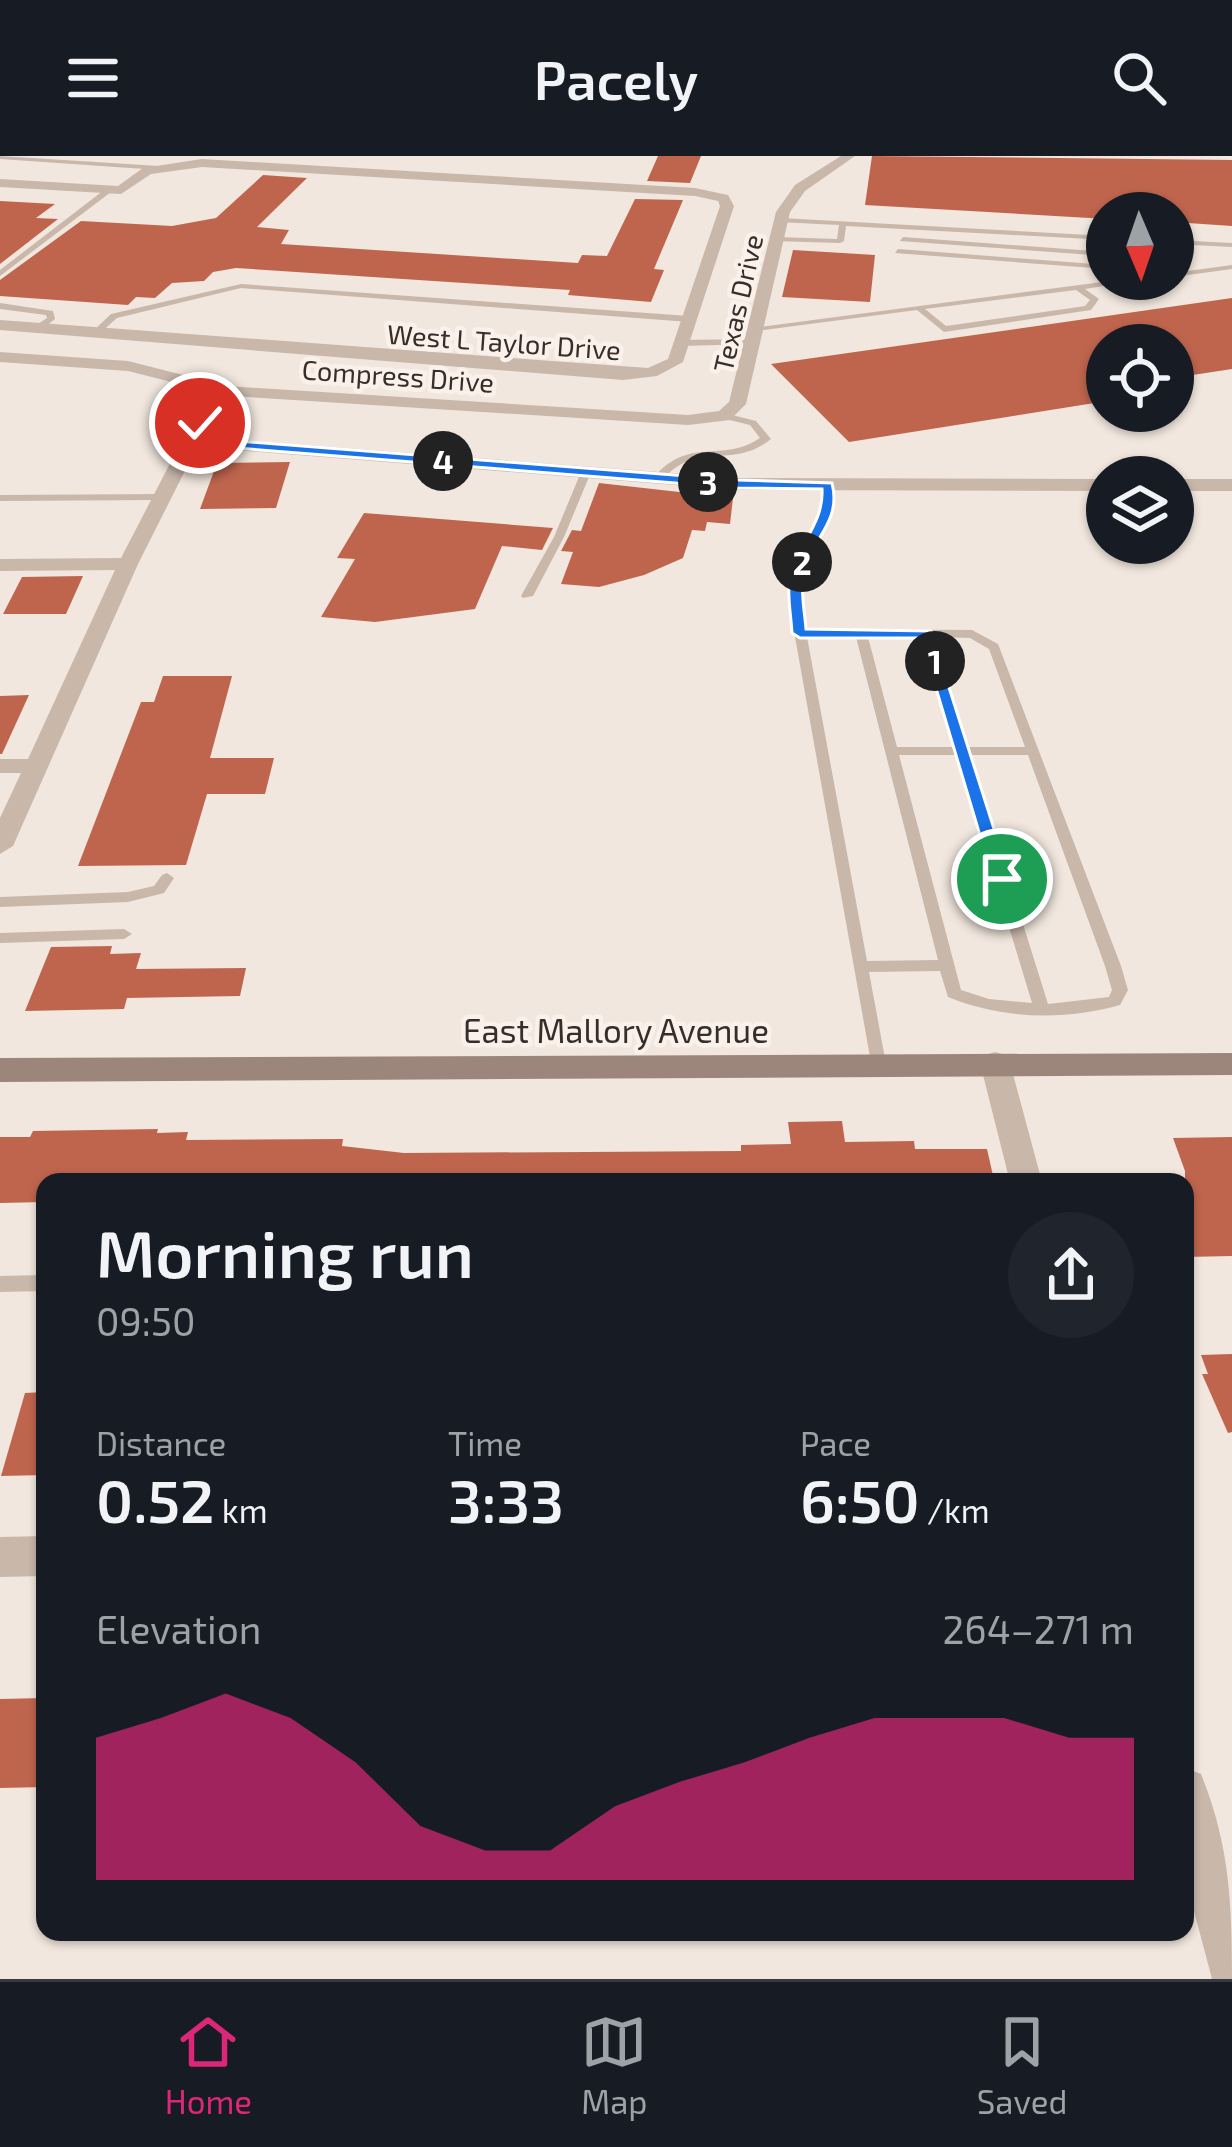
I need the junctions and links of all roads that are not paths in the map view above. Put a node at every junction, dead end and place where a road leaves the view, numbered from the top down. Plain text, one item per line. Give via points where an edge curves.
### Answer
1 (849, 156) edge
2 (0, 157) edge
3 (159, 168) junction
4 (0, 183) edge
5 (110, 189) junction
6 (781, 220) junction
7 (843, 224) junction
8 (1086, 237) edge
9 (776, 238) junction
10 (903, 239) dead end
11 (1194, 243) edge
12 (1232, 245) edge
13 (898, 251) dead end
14 (1086, 252) edge
15 (1086, 265) edge
16 (1232, 267) edge
17 (1194, 272) edge
18 (0, 274) edge
19 (1086, 287) edge
20 (1078, 288) junction
21 (0, 306) edge
22 (920, 309) junction
23 (689, 319) junction
24 (0, 325) edge
25 (38, 328) junction
26 (96, 332) junction
27 (754, 335) junction
28 (681, 343) junction
29 (0, 357) edge
30 (226, 391) junction
31 (724, 416) junction
32 (190, 441) junction
33 (586, 472) junction
34 (658, 478) junction
35 (1232, 484) edge
36 (1086, 485) edge
37 (1194, 485) edge
38 (827, 486) junction
39 (162, 497) junction
40 (0, 498) edge
41 (128, 564) junction
42 (0, 565) edge
43 (526, 596) dead end
44 (800, 633) junction
45 (861, 634) junction
46 (926, 634) junction
47 (891, 751) junction
48 (963, 751) junction
49 (1034, 752) junction
50 (0, 766) edge
51 (35, 766) junction
52 (0, 846) edge
53 (166, 878) dead end
54 (0, 902) edge
55 (124, 934) dead end
56 (0, 938) edge
57 (944, 965) junction
58 (860, 967) junction
59 (1041, 1007) junction
60 (995, 1063) junction
61 (878, 1064) junction
62 (1232, 1064) edge
63 (0, 1070) edge
64 (1024, 1173) edge
65 (36, 1283) edge
66 (0, 1284) edge
67 (36, 1556) edge
68 (0, 1557) edge
69 (1194, 1824) edge
70 (1232, 1969) edge

1 - 6 street, Texas Drive via 800,188
2 - 3 lane
3 - 5 street
3 - 23 street via 226,164 723,198 727,206
4 - 5 street
5 - 18 lane
6 - 7 lane
6 - 9 street, Texas Drive
7 - 8 lane
7 - 9 lane via 840,241
9 - 27 street, Texas Drive
10 - 14 lane
11 - 12 lane
13 - 15 lane
16 - 17 lane
19 - 20 lane
20 - 22 lane
20 - 22 lane via 1095,298 1088,308 944,329
21 - 25 lane via 50,314
22 - 27 lane
23 - 26 lane via 241,286 114,316
23 - 28 street
24 - 25 street, West L Taylor Drive
25 - 26 street, West L Taylor Drive
26 - 28 street, West L Taylor Drive via 623,375 675,362
27 - 28 lane
27 - 31 street, Texas Drive via 737,404
29 - 30 street, Compress Drive via 128,366
30 - 31 street, Compress Drive
30 - 32 street
31 - 34 lane via 753,423 766,439 755,448 685,453
32 - 33 street
32 - 39 street
33 - 34 street
33 - 43 lane
34 - 38 street
35 - 37 street
36 - 38 street
38 - 44 lane via 830,510 796,579
39 - 40 lane
39 - 41 street
41 - 42 street
41 - 51 street
44 - 45 lane
44 - 58 lane
45 - 46 lane
45 - 47 lane
46 - 48 lane
46 - 49 lane via 972,634 994,647
47 - 48 lane
47 - 57 lane
48 - 49 lane
48 - 59 lane
49 - 59 lane via 1120,990 1095,1007
50 - 51 street
51 - 52 street
53 - 54 lane via 159,890 128,897
55 - 56 lane
57 - 58 lane
57 - 59 lane via 954,993 968,1000
58 - 61 lane
60 - 61 main road, East Mallory Avenue
60 - 62 main road, East Mallory Avenue
60 - 64 street
61 - 63 main road, East Mallory Avenue
65 - 66 lane
67 - 68 street
69 - 70 street

